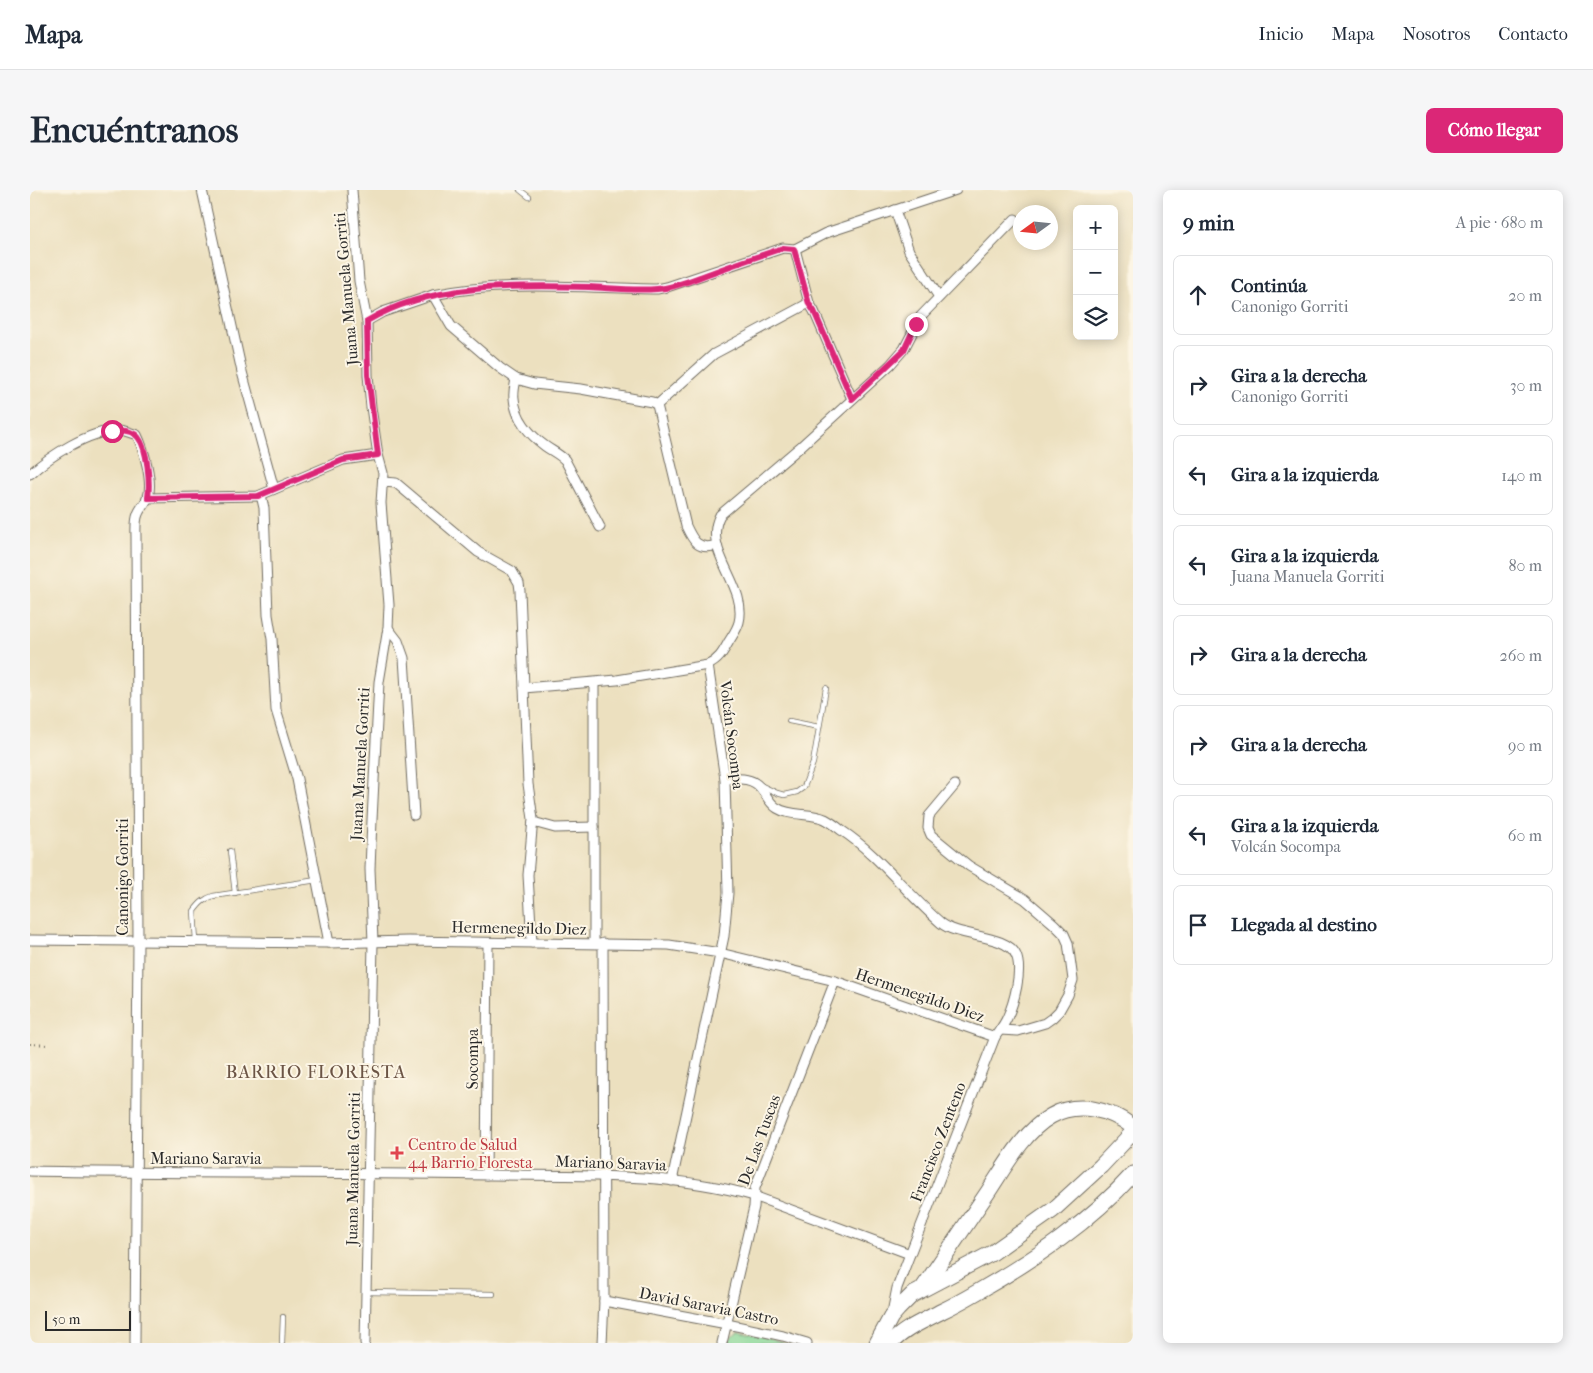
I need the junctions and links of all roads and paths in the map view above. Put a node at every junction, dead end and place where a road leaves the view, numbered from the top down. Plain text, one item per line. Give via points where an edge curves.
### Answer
1 (202, 190) edge
2 (352, 190) edge
3 (520, 190) edge
4 (956, 190) edge
5 (529, 197) dead end
6 (895, 210) junction
7 (1013, 221) edge
8 (794, 249) junction
9 (433, 296) junction
10 (939, 297) junction
11 (809, 304) junction
12 (367, 321) junction
13 (516, 379) junction
14 (852, 399) junction
15 (657, 405) junction
16 (378, 455) junction
17 (30, 474) edge
18 (383, 482) junction
19 (274, 489) junction
20 (261, 495) junction
21 (148, 498) junction
22 (600, 527) dead end
23 (717, 545) junction
24 (388, 628) junction
25 (708, 665) junction
26 (594, 683) junction
27 (524, 688) junction
28 (826, 688) dead end
29 (789, 721) dead end
30 (819, 726) junction
31 (725, 779) junction
32 (757, 783) junction
33 (956, 785) dead end
34 (414, 815) dead end
35 (533, 822) junction
36 (594, 827) junction
37 (230, 851) dead end
38 (316, 880) junction
39 (236, 893) junction
40 (30, 940) edge
41 (138, 940) junction
42 (196, 941) junction
43 (373, 942) junction
44 (488, 942) junction
45 (329, 943) junction
46 (532, 943) junction
47 (599, 943) junction
48 (720, 953) junction
49 (835, 981) junction
50 (997, 1033) junction
51 (30, 1044) edge
52 (48, 1044) dead end
53 (1131, 1133) edge
54 (30, 1171) edge
55 (137, 1173) junction
56 (368, 1173) junction
57 (1133, 1174) edge
58 (486, 1175) junction
59 (604, 1177) junction
60 (672, 1181) junction
61 (754, 1196) junction
62 (910, 1254) junction
63 (923, 1288) junction
64 (366, 1292) junction
65 (493, 1294) dead end
66 (604, 1301) junction
67 (283, 1317) dead end
68 (891, 1317) junction
69 (727, 1324) junction
70 (134, 1343) edge
71 (282, 1343) edge
72 (365, 1343) edge
73 (602, 1343) edge
74 (722, 1343) edge
75 (807, 1343) edge
76 (877, 1343) edge
77 (891, 1343) edge

1 - 19 street via 242,372
2 - 12 street, Juana Manuela Gorriti via 359,281
3 - 5 lane
4 - 6 street
6 - 8 street via 826,233
6 - 10 street via 909,251
7 - 10 street, Volcán Socompa
8 - 9 street via 783,248 657,289 480,288
8 - 11 street
9 - 12 street via 383,312
9 - 13 street via 451,326
10 - 14 street, Volcán Socompa via 922,316 904,350
11 - 14 street
11 - 15 street via 714,354
12 - 16 street, Juana Manuela Gorriti via 368,375
13 - 15 street
13 - 22 street via 514,397 520,419 545,446 565,460
14 - 23 street, Volcán Socompa via 720,514 715,527
15 - 23 street via 686,526 695,542 702,547
16 - 18 street, Juana Manuela Gorriti
16 - 19 street via 343,460
17 - 21 street, Canonigo Gorriti via 80,441 119,430 137,436 144,449
18 - 24 street, Juana Manuela Gorriti
18 - 27 street via 396,483 478,552 516,576 520,591
19 - 20 street
20 - 21 street
20 - 38 street via 276,710 297,779
21 - 41 street, Canonigo Gorriti via 138,514 136,538
23 - 25 street, Volcán Socompa via 740,610 736,630 715,662
24 - 34 street via 398,640 404,658
24 - 43 street, Juana Manuela Gorriti via 379,682 372,820
25 - 26 street
25 - 31 street, Volcán Socompa
26 - 27 street
26 - 36 street
27 - 35 street
28 - 30 lane
29 - 30 lane
30 - 32 lane via 813,762 804,787 784,795
31 - 32 street
31 - 48 street, Volcán Socompa via 728,893
32 - 50 street, Francisco Zenteno via 776,808 825,819 850,836 942,925 1002,943 1016,953 1018,981 1007,1017
33 - 50 street via 929,816 931,834 969,866 1024,899 1064,934 1068,943 1072,980 1059,1011 1045,1023
35 - 36 street via 555,828
35 - 46 street via 528,874
36 - 47 street
37 - 39 lane
38 - 39 lane
38 - 45 street
39 - 42 lane via 206,899 195,909
40 - 41 street, Hermenegildo Diez
41 - 42 street, Hermenegildo Diez
41 - 55 street, Canonigo Gorriti
42 - 45 street, Hermenegildo Diez
43 - 44 street, Hermenegildo Diez
43 - 45 street, Hermenegildo Diez
43 - 56 street, Juana Manuela Gorriti
44 - 46 street, Hermenegildo Diez
44 - 58 street, Socompa
46 - 47 street, Hermenegildo Diez
47 - 48 street, Hermenegildo Diez via 669,945
47 - 59 street
48 - 49 street, Hermenegildo Diez
48 - 60 street, Volcán Socompa
49 - 50 street, Hermenegildo Diez
49 - 61 street, De Las Tuscas
50 - 62 street, Francisco Zenteno
51 - 52 path
53 - 63 main road via 1053,1210 992,1253
53 - 63 main road via 1124,1120 1095,1109 1064,1110 1041,1122 1015,1153
54 - 55 street, Mariano Saravia
55 - 56 street, Mariano Saravia
55 - 70 street, Canonigo Gorriti
56 - 58 street, Mariano Saravia
56 - 64 street, Juana Manuela Gorriti
57 - 77 main road via 1092,1214 1059,1240 1024,1264 908,1328
58 - 59 street, Mariano Saravia
59 - 60 street, Mariano Saravia
59 - 66 street
60 - 61 street, Mariano Saravia
61 - 62 street, Mariano Saravia
61 - 69 street, De Las Tuscas
62 - 68 street, Francisco Zenteno via 895,1294
63 - 68 main road
64 - 65 lane
64 - 72 street, Juana Manuela Gorriti
66 - 69 street, David Saravia Castro
66 - 73 street
67 - 71 lane
68 - 76 main road
69 - 74 street, De Las Tuscas
69 - 75 street, David Saravia Castro

